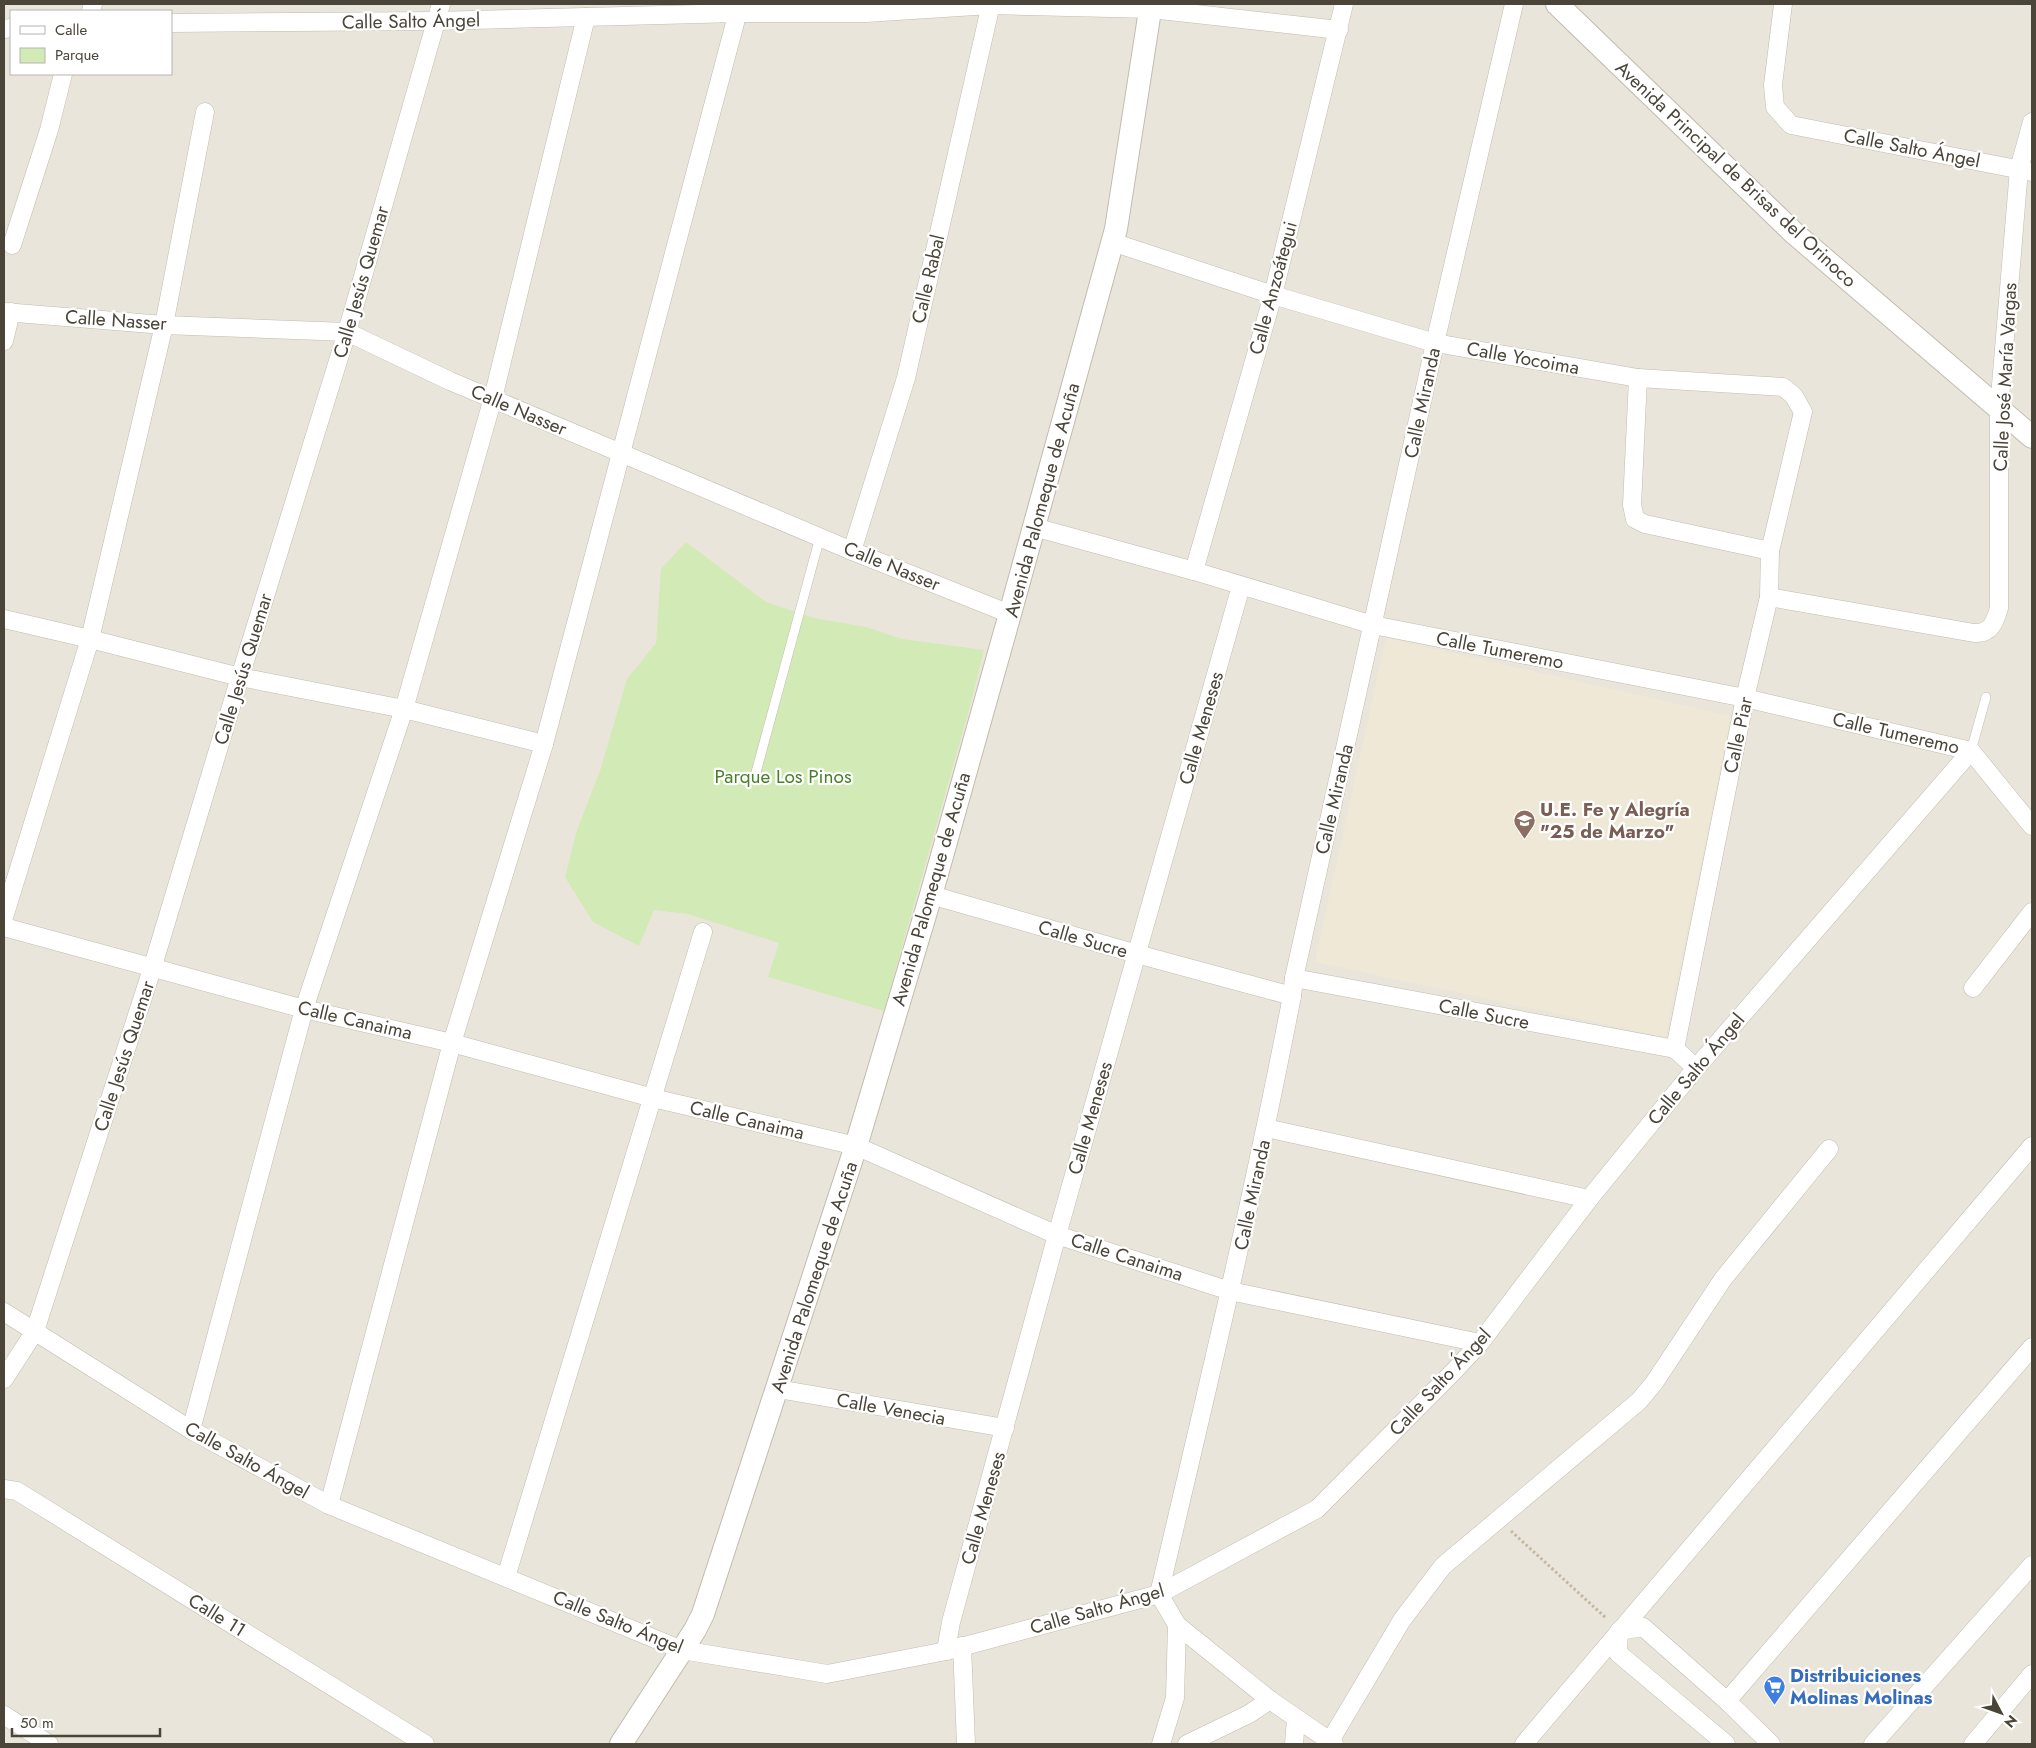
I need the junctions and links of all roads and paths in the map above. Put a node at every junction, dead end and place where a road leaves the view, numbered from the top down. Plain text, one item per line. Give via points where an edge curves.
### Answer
1 (441, 4) edge
2 (991, 4) edge
3 (1344, 4) edge
4 (1514, 4) edge
5 (1557, 4) edge
6 (1783, 4) edge
7 (1151, 6) edge
8 (739, 8) edge
9 (586, 17) junction
10 (435, 21) junction
11 (172, 23) edge
12 (1339, 30) junction
13 (63, 75) edge
14 (205, 112) dead end
15 (2032, 122) edge
16 (2026, 170) edge
17 (1112, 242) junction
18 (12, 245) dead end
19 (1273, 295) junction
20 (7, 312) edge
21 (164, 324) junction
22 (347, 332) junction
23 (4, 341) edge
24 (1435, 343) junction
25 (1638, 378) junction
26 (1794, 396) joint
27 (492, 398) junction
28 (1999, 409) junction
29 (2032, 437) edge
30 (621, 453) junction
31 (1034, 527) junction
32 (820, 537) junction
33 (852, 551) junction
34 (1770, 551) junction
35 (1194, 571) junction
36 (1241, 586) junction
37 (1769, 597) junction
38 (1010, 614) junction
39 (4, 619) edge
40 (1373, 625) junction
41 (90, 639) junction
42 (240, 677) junction
43 (1986, 697) dead end
44 (1745, 698) junction
45 (404, 709) junction
46 (544, 744) junction
47 (1971, 751) junction
48 (755, 776) dead end
49 (2032, 826) edge
50 (931, 895) junction
51 (2032, 912) edge
52 (4, 917) edge
53 (4, 927) edge
54 (703, 932) dead end
55 (1137, 954) junction
56 (152, 969) junction
57 (1294, 978) junction
58 (1973, 988) dead end
59 (1292, 996) junction
60 (304, 1009) junction
61 (452, 1043) junction
62 (1675, 1049) junction
63 (1696, 1068) junction
64 (653, 1098) junction
65 (1266, 1128) junction
66 (856, 1146) junction
67 (2032, 1146) edge
68 (1830, 1150) dead end
69 (1588, 1198) junction
70 (1057, 1234) junction
71 (1230, 1291) junction
72 (4, 1312) edge
73 (35, 1332) junction
74 (1480, 1342) junction
75 (2032, 1347) edge
76 (4, 1379) edge
77 (778, 1389) junction
78 (1005, 1428) junction
79 (191, 1430) junction
80 (6, 1489) edge
81 (329, 1505) junction
82 (1497, 1519) junction
83 (2032, 1565) edge
84 (506, 1577) junction
85 (1159, 1594) junction
86 (1177, 1625) junction
87 (1619, 1630) junction
88 (954, 1648) junction
89 (682, 1650) junction
90 (2032, 1674) edge
91 (1270, 1700) junction
92 (1727, 1701) junction
93 (4, 1715) edge
94 (1296, 1719) junction
95 (1533, 1741) edge
96 (43, 1742) edge
97 (1332, 1743) edge
98 (425, 1744) edge
99 (621, 1744) edge
100 (966, 1744) edge
101 (1161, 1744) edge
102 (1187, 1744) edge
103 (1294, 1744) edge
104 (1726, 1744) edge
105 (1771, 1744) edge
106 (1872, 1744) edge
107 (1973, 1744) edge

1 - 10 street, Calle Jesús Quemar
2 - 7 street, Calle Salto Ángel
2 - 8 street, Calle Salto Ángel via 866,13
2 - 33 street, Calle Rabal via 906,378
3 - 12 street, Calle Anzoátegui
4 - 24 street, Calle Miranda
5 - 28 street, Avenida Principal de Brisas del Orinoco via 1794,233
6 - 16 street, Calle Salto Ángel via 1773,85 1776,107 1791,124
7 - 12 street, Calle Salto Ángel
7 - 17 street, Avenida Palomeque de Acuña
8 - 9 street, Calle Salto Ángel
8 - 30 street
9 - 10 street, Calle Salto Ángel
9 - 27 street
10 - 11 street, Calle Salto Ángel
10 - 22 street, Calle Jesús Quemar
12 - 19 street, Calle Anzoátegui
13 - 18 street via 49,130
14 - 21 street
15 - 16 street, Calle José María Vargas
16 - 28 street, Calle José María Vargas
17 - 19 street, Calle Yocoima
17 - 31 street, Avenida Palomeque de Acuña
19 - 24 street, Calle Yocoima
19 - 35 street, Calle Anzoátegui
20 - 21 street, Calle Nasser
20 - 23 street
21 - 22 street, Calle Nasser
21 - 41 street
22 - 27 street, Calle Nasser
22 - 42 street, Calle Jesús Quemar
24 - 25 street, Calle Yocoima
24 - 40 street, Calle Miranda
25 - 26 street, Calle Yocoima via 1783,387
25 - 34 street via 1632,505 1635,519 1645,524
26 - 34 street, Calle Piar via 1804,412
27 - 30 street, Calle Nasser
27 - 45 street
28 - 29 street, Avenida Principal de Brisas del Orinoco
28 - 37 street, Calle José María Vargas via 1998,608 1995,622 1988,631 1974,633
30 - 32 street, Calle Nasser
30 - 46 street
31 - 35 street, Calle Tumeremo
31 - 38 street, Avenida Palomeque de Acuña
32 - 33 street, Calle Nasser
32 - 48 lane
33 - 38 street, Calle Nasser
34 - 37 street, Calle Piar
35 - 36 street, Calle Tumeremo
36 - 40 street, Calle Tumeremo
36 - 55 street, Calle Meneses
37 - 44 street, Calle Piar
38 - 50 street, Avenida Palomeque de Acuña
39 - 41 street
40 - 44 street, Calle Tumeremo
40 - 57 street, Calle Miranda
41 - 42 street
41 - 52 street
42 - 45 street
42 - 56 street, Calle Jesús Quemar
43 - 47 lane
44 - 47 street, Calle Tumeremo
44 - 62 street, Calle Piar
45 - 46 street
45 - 60 street
46 - 61 street
47 - 49 street
47 - 63 street, Calle Salto Ángel
50 - 55 street, Calle Sucre
50 - 66 street, Avenida Palomeque de Acuña
51 - 58 street
53 - 56 street, Calle Canaima
54 - 64 street
55 - 59 street, Calle Sucre
55 - 70 street, Calle Meneses
56 - 60 street, Calle Canaima
56 - 73 street, Calle Jesús Quemar
57 - 59 street, Calle Miranda
57 - 62 street, Calle Sucre
59 - 65 street, Calle Miranda
60 - 61 street, Calle Canaima
60 - 79 street
61 - 64 street, Calle Canaima
61 - 81 street
62 - 63 street
63 - 69 street, Calle Salto Ángel
64 - 66 street, Calle Canaima
64 - 84 street
65 - 69 street
65 - 71 street, Calle Miranda
66 - 70 street, Calle Canaima
66 - 77 street, Avenida Palomeque de Acuña
67 - 87 street
68 - 82 street via 1723,1279 1639,1401
69 - 74 street, Calle Salto Ángel
70 - 71 street, Calle Canaima
70 - 78 street, Calle Meneses
71 - 74 street, Calle Canaima
71 - 85 street, Calle Miranda
72 - 73 street, Calle Salto Ángel
73 - 76 street, Calle Jesús Quemar
73 - 79 street, Calle Salto Ángel
74 - 85 street, Calle Salto Ángel via 1317,1509
75 - 92 street
77 - 78 street, Calle Venecia
77 - 89 street, Avenida Palomeque de Acuña via 703,1614
78 - 88 street, Calle Meneses via 951,1622
79 - 81 street, Calle Salto Ángel
80 - 98 street, Calle 11 via 17,1491
81 - 84 street, Calle Salto Ángel
82 - 87 path
82 - 97 street via 1443,1566 1408,1612
83 - 106 street
84 - 89 street, Calle Salto Ángel
85 - 86 street
85 - 88 street, Calle Salto Ángel
86 - 91 street
86 - 101 street via 1175,1698
87 - 92 street via 1642,1627
87 - 95 street
87 - 104 street via 1618,1653
88 - 89 street, Calle Salto Ángel via 827,1674
88 - 100 street, Calle Meneses
89 - 99 street, Avenida Palomeque de Acuña
90 - 107 street
91 - 94 street
91 - 102 street via 1249,1714
92 - 105 street
93 - 96 street
94 - 97 street
94 - 103 street

